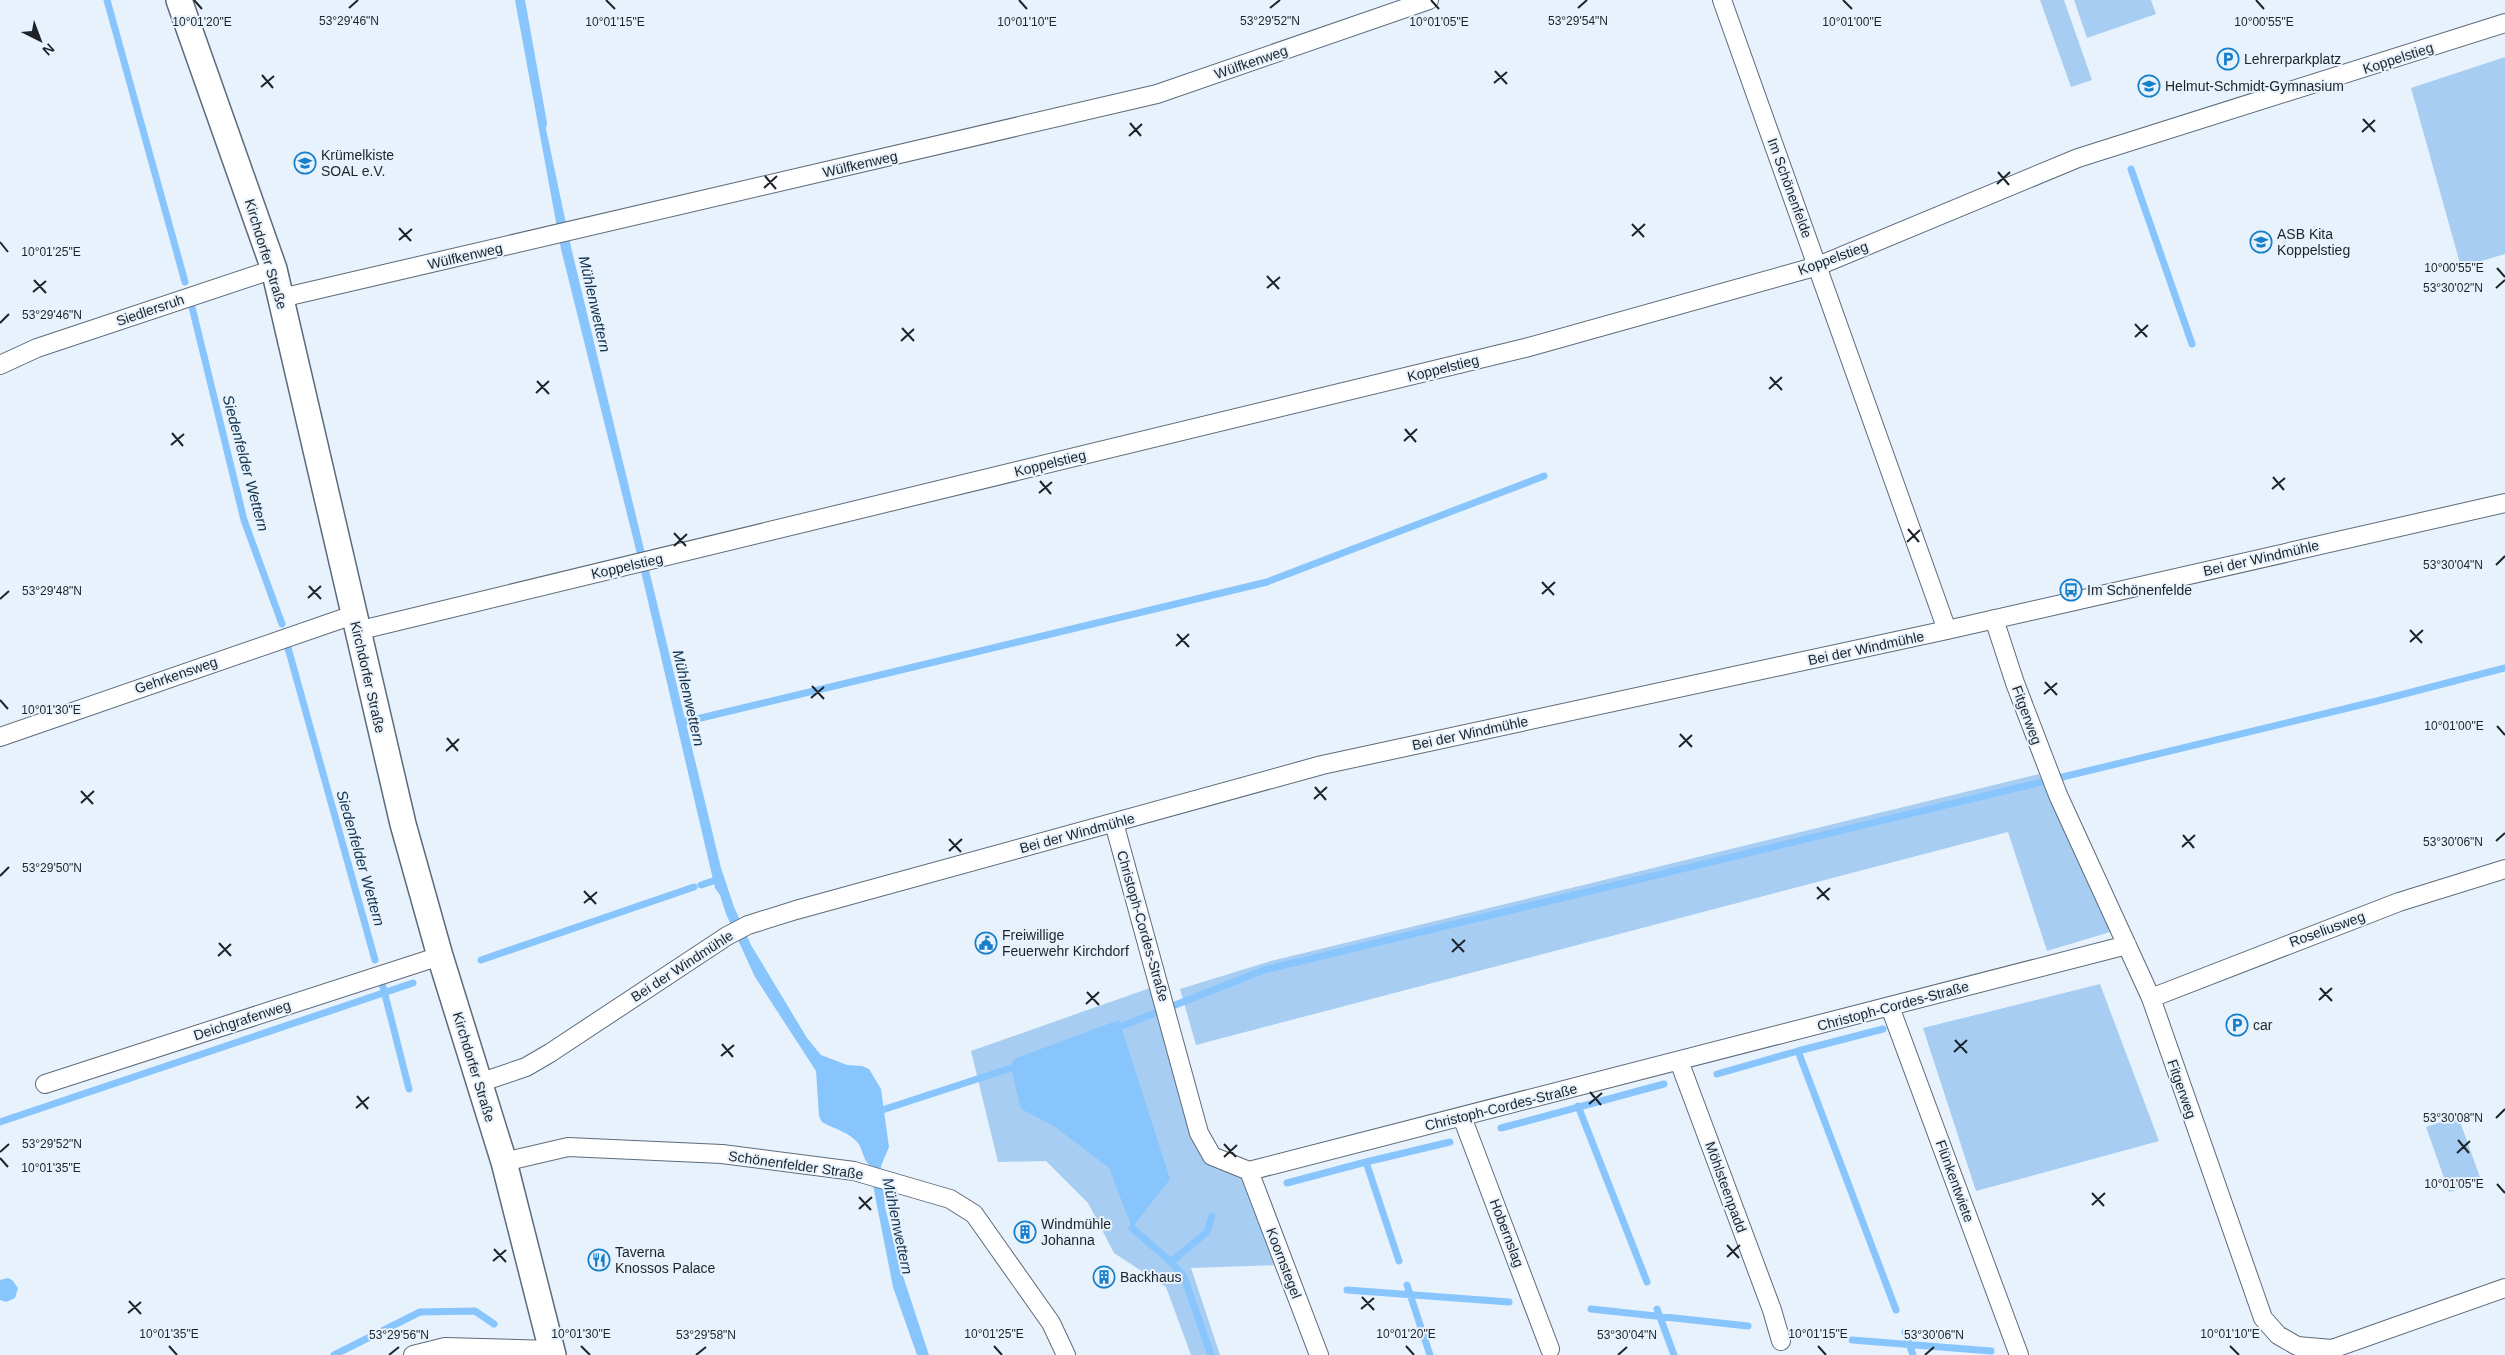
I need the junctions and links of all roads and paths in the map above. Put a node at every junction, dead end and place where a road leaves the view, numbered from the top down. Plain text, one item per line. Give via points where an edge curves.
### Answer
1 (178, 0) edge
2 (1429, 0) edge
3 (1722, 0) edge
4 (2505, 23) edge
5 (1818, 266) junction
6 (274, 269) junction
7 (282, 298) junction
8 (0, 365) edge
9 (2505, 503) edge
10 (1994, 619) junction
11 (355, 623) junction
12 (1947, 630) junction
13 (0, 737) edge
14 (1114, 823) junction
15 (2505, 869) edge
16 (2127, 945) junction
17 (440, 956) junction
18 (2151, 998) junction
19 (1890, 1007) junction
20 (1679, 1061) junction
21 (479, 1082) junction
22 (45, 1084) dead end
23 (1462, 1117) junction
24 (504, 1162) junction
25 (1249, 1171) junction
26 (2505, 1288) edge
27 (1781, 1341) dead end
28 (1550, 1349) dead end
29 (553, 1352) edge
30 (413, 1355) edge
31 (1066, 1355) edge
32 (1319, 1355) edge
33 (2019, 1355) edge

1 - 6 street, Kirchdorfer Straße
2 - 7 street, Wülfkenweg via 1157,94
3 - 5 street, Im Schönenfelde
4 - 5 street, Koppelstieg via 2078,158
5 - 11 street, Koppelstieg via 1525,348 655,559
5 - 12 street, Im Schönenfelde
6 - 7 street, Kirchdorfer Straße
6 - 8 street, Siedlersruh via 37,348
7 - 11 street, Kirchdorfer Straße
9 - 10 street, Bei der Windmühle
10 - 12 street, Bei der Windmühle
10 - 16 street, Fitgerweg via 2043,760
11 - 13 street, Gehrkensweg
11 - 17 street, Kirchdorfer Straße via 403,824
12 - 14 street, Bei der Windmühle via 1322,766
14 - 21 street, Bei der Windmühle via 748,925 550,1053 526,1067
14 - 25 street, Christoph-Cordes-Straße via 1199,1133 1212,1156
15 - 18 street, Roseliusweg via 2399,902
16 - 18 street, Fitgerweg
16 - 19 street, Christoph-Cordes-Straße
17 - 21 street, Kirchdorfer Straße
17 - 22 street, Deichgrafenweg
18 - 26 street, Fitgerweg via 2262,1318 2278,1335 2297,1346 2332,1349
19 - 20 street, Christoph-Cordes-Straße
19 - 33 street, Flünkentwiete
20 - 23 street, Christoph-Cordes-Straße
20 - 27 street, Möhlsteenpadd
21 - 24 street, Kirchdorfer Straße
23 - 25 street, Christoph-Cordes-Straße
23 - 28 street, Hobernslag
24 - 29 street, Kirchdorfer Straße
24 - 31 street, Schönenfelder Straße via 568,1148 722,1154 854,1171 950,1199 974,1214 1051,1323
25 - 32 street, Koornstegel
29 - 30 street via 445,1347

